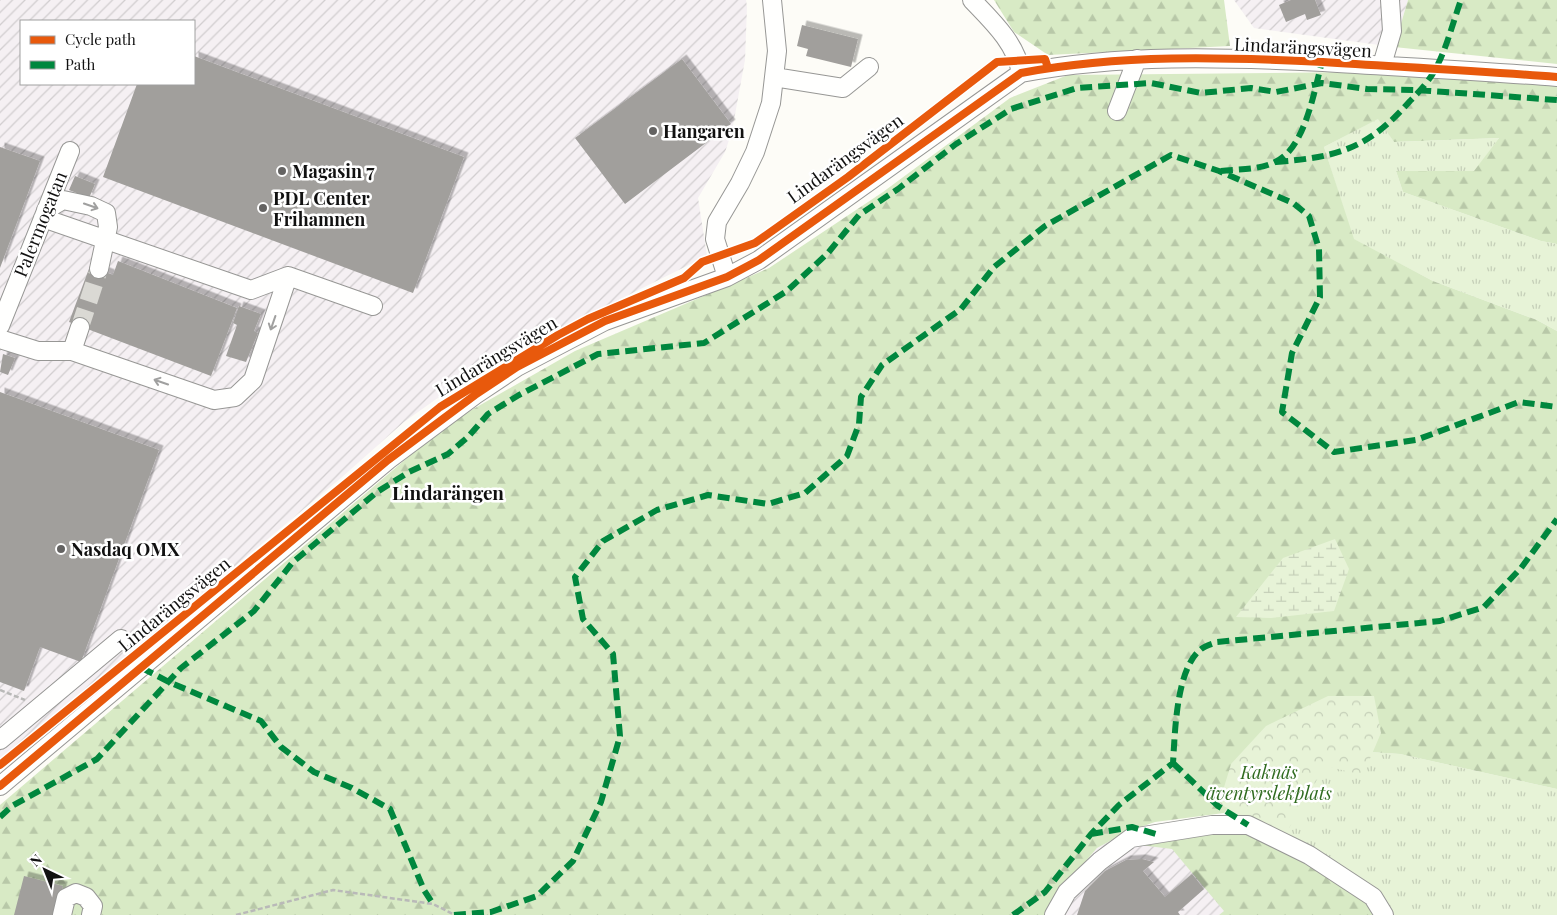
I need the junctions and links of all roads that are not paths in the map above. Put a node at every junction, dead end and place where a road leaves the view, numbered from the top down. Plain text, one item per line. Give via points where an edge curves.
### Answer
1 (772, 0) edge
2 (972, 0) edge
3 (1390, 0) edge
4 (1137, 59) junction
5 (1382, 66) junction
6 (870, 67) dead end
7 (1021, 73) junction
8 (774, 77) junction
9 (1557, 77) edge
10 (1117, 111) dead end
11 (70, 151) dead end
12 (45, 214) junction
13 (105, 239) junction
14 (99, 269) tunnel mouth
15 (288, 276) junction
16 (727, 277) junction
17 (373, 306) dead end
18 (0, 326) edge
19 (80, 327) tunnel mouth
20 (0, 339) edge
21 (72, 351) junction
22 (121, 639) dead end
23 (0, 740) edge
24 (0, 786) edge
25 (62, 915) edge
26 (91, 915) edge
27 (1054, 915) edge
28 (1384, 915) edge

1 - 8 street via 778,51
2 - 7 street via 1001,30 1019,62
3 - 5 street via 1392,31
4 - 5 street, Lindarängsvägen via 1237,58
4 - 7 street, Lindarängsvägen
4 - 10 street
5 - 9 street, Lindarängsvägen
6 - 8 street via 843,88
7 - 16 street, Lindarängsvägen via 759,260
8 - 16 street via 771,104 755,152 717,222 715,238
11 - 12 street, Palermogatan
12 - 13 street
12 -> 13 street via 62,200 101,210 108,219
12 - 18 street, Palermogatan
13 - 14 street
13 - 15 street via 251,290
15 - 17 street
15 -> 21 street via 254,380 235,397 214,400
16 - 24 street, Lindarängsvägen via 605,321 517,367 475,395 388,460
19 - 21 street
20 - 21 street via 38,351
22 - 23 street
25 - 26 street via 66,898 76,893 86,897 93,906
27 - 28 street via 1067,892 1131,838 1212,825 1248,824 1308,856 1373,897

